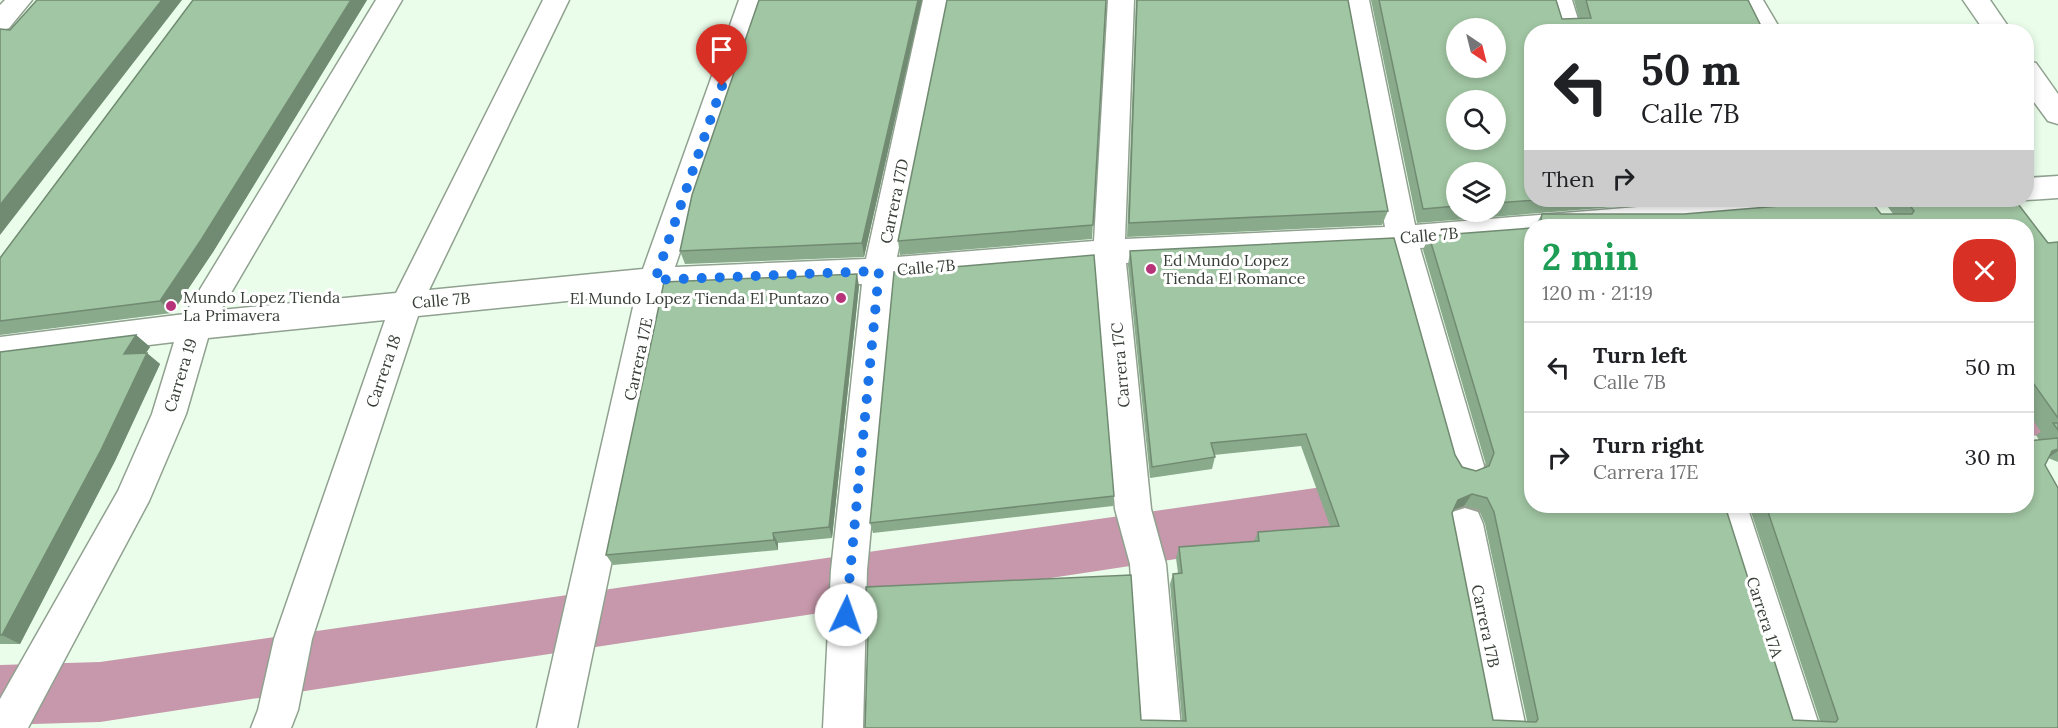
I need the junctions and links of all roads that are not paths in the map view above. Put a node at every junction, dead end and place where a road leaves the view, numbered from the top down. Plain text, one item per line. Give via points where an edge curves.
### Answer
1 (19, 0) edge
2 (389, 0) edge
3 (556, 0) edge
4 (752, 0) edge
5 (936, 0) edge
6 (1121, 0) edge
7 (1356, 0) edge
8 (1559, 0) edge
9 (1750, 0) edge
10 (1976, 0) edge
11 (0, 22) edge
12 (1566, 24) edge
13 (1764, 24) edge
14 (1993, 24) edge
15 (2034, 81) edge
16 (2058, 114) edge
17 (2058, 187) edge
18 (2034, 188) edge
19 (1740, 207) edge
20 (1626, 214) edge
21 (1579, 219) edge
22 (1524, 225) edge
23 (1402, 238) junction
24 (1109, 252) junction
25 (879, 271) junction
26 (655, 280) junction
27 (406, 304) junction
28 (195, 326) junction
29 (0, 350) edge
30 (1467, 466) edge
31 (1731, 513) edge
32 (1465, 524) dead end
33 (275, 719) edge
34 (8, 726) edge
35 (557, 728) edge
36 (843, 728) edge
37 (1161, 728) edge
38 (1506, 728) edge
39 (1800, 728) edge

1 - 11 street
2 - 28 street, Carrera 19
3 - 27 street, Carrera 18
4 - 26 street, Carrera 17E
5 - 25 street, Carrera 17D
6 - 24 street, Carrera 17C
7 - 23 street
8 - 12 street
9 - 13 street
10 - 14 street
15 - 16 street
17 - 18 street
19 - 20 street, Calle 7B
20 - 21 street, Calle 7B
22 - 23 street, Calle 7B
23 - 24 street, Calle 7B
23 - 30 street
24 - 25 street, Calle 7B
24 - 37 street, Carrera 17C via 1133,509 1148,564
25 - 26 street, Calle 7B
25 - 36 street, Carrera 17D via 849,570
26 - 27 street, Calle 7B
26 - 35 street, Carrera 17E
27 - 28 street, Calle 7B
27 - 33 street, Carrera 18 via 294,639
28 - 29 street, Calle 7B
28 - 34 street, Carrera 19 via 169,414 131,501
31 - 39 street, Carrera 17A
32 - 38 street, Carrera 17B

